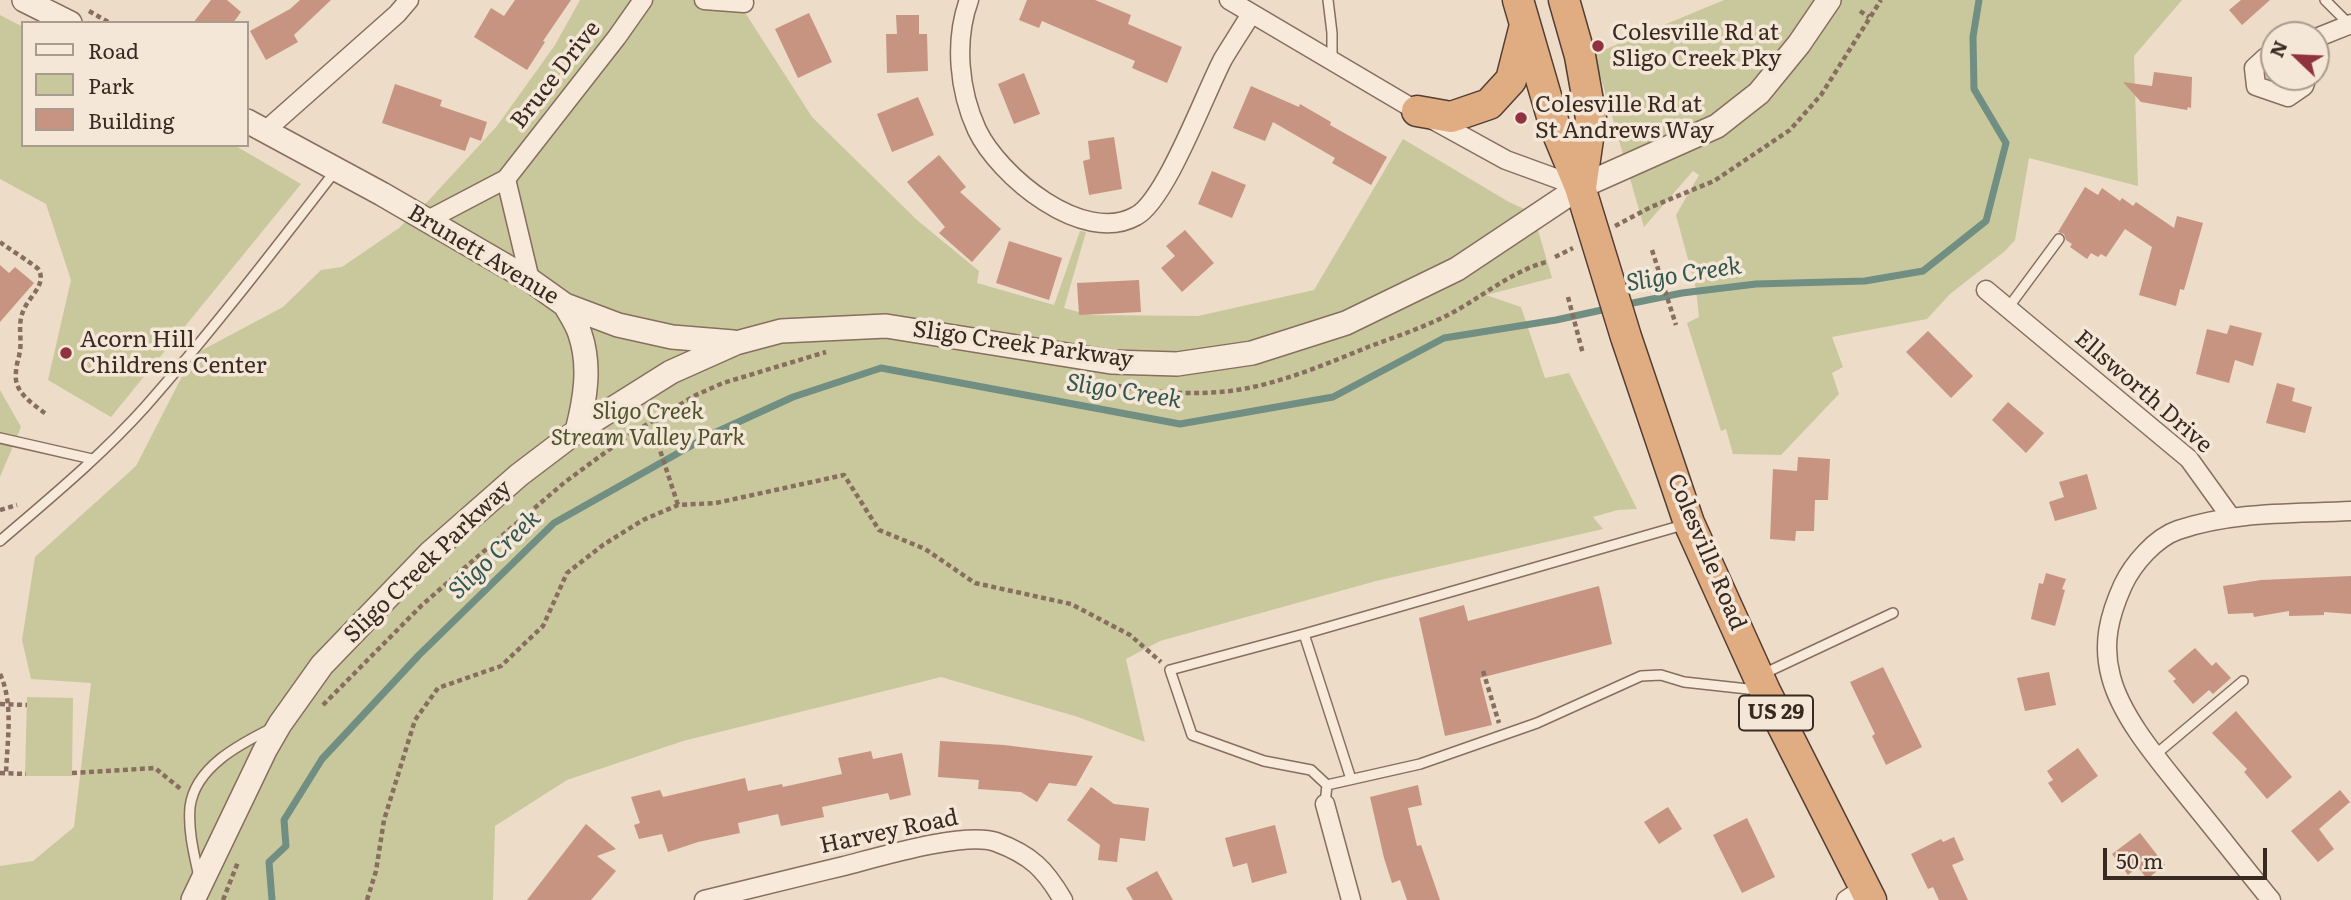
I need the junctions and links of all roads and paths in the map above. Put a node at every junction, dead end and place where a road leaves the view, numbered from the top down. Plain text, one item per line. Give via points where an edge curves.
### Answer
1 (24, 0) edge
2 (409, 0) edge
3 (643, 0) edge
4 (704, 0) edge
5 (969, 0) edge
6 (1229, 0) edge
7 (1328, 0) edge
8 (1564, 0) edge
9 (1829, 0) edge
10 (1881, 0) edge
11 (2325, 0) edge
12 (744, 3) dead end
13 (1860, 11) dead end
14 (1522, 12) edge
15 (1251, 14) junction
16 (1869, 18) junction
17 (66, 21) edge
18 (2350, 25) edge
19 (2330, 33) edge
20 (1332, 61) junction
21 (2260, 62) edge
22 (2260, 87) edge
23 (2271, 91) edge
24 (2297, 91) edge
25 (1418, 111) junction
26 (256, 126) edge
27 (336, 170) junction
28 (506, 179) junction
29 (1580, 187) junction
30 (1651, 206) dead end
31 (426, 221) junction
32 (2059, 239) dead end
33 (0, 242) edge
34 (1652, 250) dead end
35 (530, 280) junction
36 (1986, 290) dead end
37 (1569, 297) dead end
38 (565, 305) junction
39 (2008, 308) junction
40 (1676, 325) dead end
41 (736, 343) junction
42 (1583, 354) dead end
43 (46, 414) dead end
44 (655, 418) dead end
45 (577, 431) junction
46 (0, 438) edge
47 (617, 444) dead end
48 (92, 459) junction
49 (678, 505) junction
50 (2351, 511) edge
51 (2230, 516) junction
52 (1689, 523) junction
53 (0, 541) edge
54 (1893, 613) dead end
55 (1304, 634) junction
56 (1170, 670) junction
57 (0, 674) edge
58 (2243, 681) dead end
59 (1762, 684) junction
60 (0, 704) edge
61 (8, 705) junction
62 (27, 705) dead end
63 (316, 713) dead end
64 (280, 724) junction
65 (2155, 755) junction
66 (72, 773) dead end
67 (3, 774) edge
68 (26, 774) dead end
69 (1351, 779) junction
70 (1326, 785) junction
71 (193, 798) junction
72 (1325, 804) joint
73 (242, 854) dead end
74 (197, 892) edge
75 (1861, 896) edge
76 (223, 900) edge
77 (367, 900) edge
78 (704, 900) edge
79 (1063, 900) edge
80 (1351, 900) edge
81 (2271, 900) edge

1 - 17 street
2 - 26 street
3 - 28 street, Bruce Drive
4 - 12 street
5 - 15 street via 961,43 962,87 978,131 1002,165 1040,198 1076,219 1112,224 1138,216 1160,190 1223,59
6 - 15 street
7 - 20 lane
8 - 29 highway, Colesville Road / US 29 via 1591,118
9 - 29 street, Sligo Creek Parkway via 1759,93 1717,126
10 - 16 path
11 - 18 lane
13 - 16 path
14 - 25 highway via 1511,80 1489,104 1451,117
14 - 29 highway, Colesville Road / US 29 via 1555,127
15 - 20 street
16 - 30 path via 1821,95 1790,130 1714,181
18 - 19 street
20 - 25 street
21 - 22 street via 2254,68
23 - 24 street via 2288,97
25 - 29 street via 1506,160
26 - 27 street, Brunett Avenue
27 - 31 street, Brunett Avenue
27 - 48 lane via 229,307 143,408
28 - 31 street, Bruce Drive
28 - 35 street
29 - 41 street, Sligo Creek Parkway via 1457,269 1346,323 1252,353 1177,364 1111,362 886,326 781,331
29 - 52 highway, Colesville Road / US 29
31 - 35 street, Brunett Avenue
32 - 39 lane
33 - 43 path via 40,272 41,281 23,309 18,329 21,349 15,376 19,391
34 - 40 path
35 - 38 street, Brunett Avenue
36 - 39 street, Ellsworth Drive
37 - 42 path
38 - 41 street, Brunett Avenue via 618,325 672,337
38 - 45 street via 580,334 586,367
39 - 51 street, Ellsworth Drive via 2189,458
41 - 45 street, Sligo Creek Parkway via 671,372
44 - 49 path via 657,441
45 - 64 street, Sligo Creek Parkway via 430,554 322,665
46 - 48 lane
47 - 63 path via 565,482 422,605
48 - 53 lane
49 - 56 path via 716,503 844,475 879,530 925,549 975,583 1071,604 1130,635
49 - 77 path via 643,520 567,573 543,626 501,666 438,688 415,720 384,820
50 - 51 street
51 - 65 street via 2175,531 2155,544 2127,577 2110,613 2107,654 2111,679
52 - 55 lane
52 - 59 highway, Colesville Road / US 29
54 - 59 lane
55 - 56 lane
55 - 69 lane
56 - 70 lane via 1192,735 1264,761 1311,770
57 - 61 path
58 - 65 lane
59 - 69 lane via 1641,677 1537,723 1420,764
59 - 75 highway, Colesville Road / US 29
60 - 61 path
61 - 62 path
61 - 67 path
64 - 71 lane via 216,761
64 - 74 street, Sligo Creek Parkway
65 - 81 street
66 - 71 path via 155,768
67 - 68 path
69 - 70 lane
70 - 72 lane
71 - 74 lane via 190,831
72 - 80 street
73 - 76 path
78 - 79 street, Harvey Road via 976,838 996,842 1032,860 1048,874

